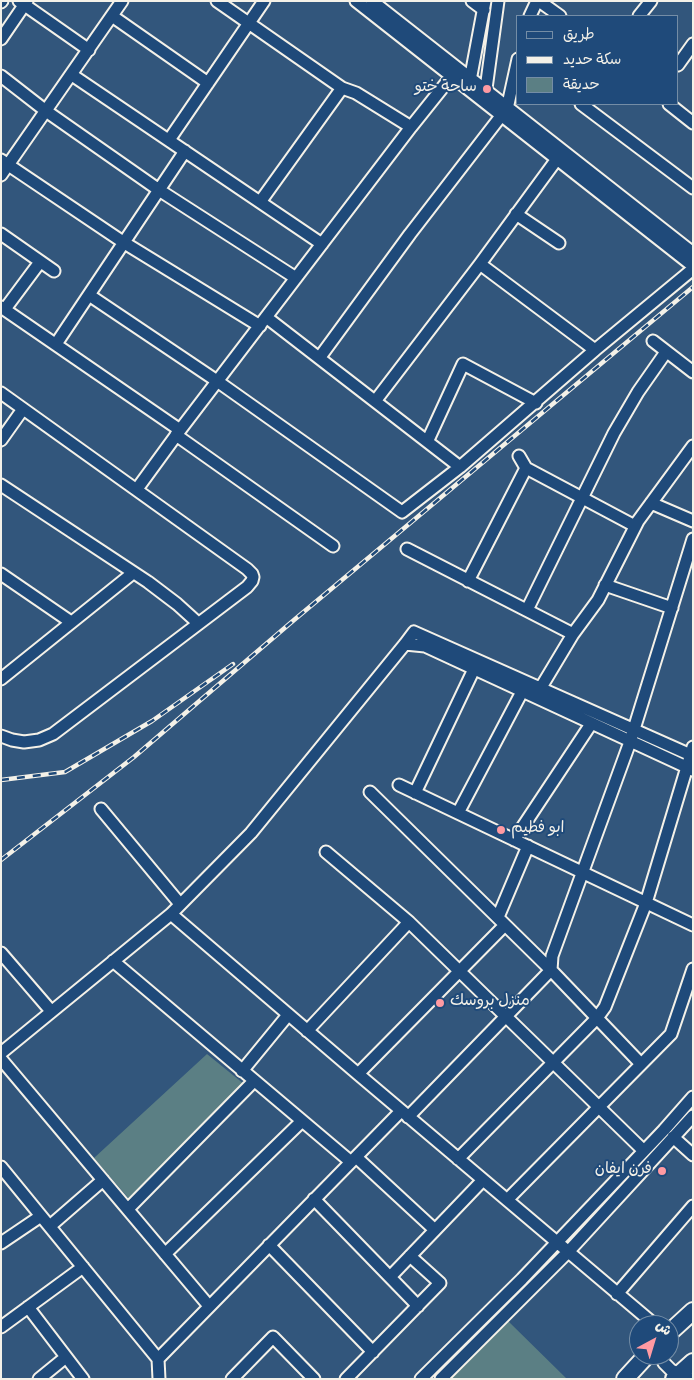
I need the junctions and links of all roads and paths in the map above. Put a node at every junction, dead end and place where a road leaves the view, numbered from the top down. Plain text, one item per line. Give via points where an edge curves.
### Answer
1 (122, 1) edge
2 (217, 1) edge
3 (264, 1) edge
4 (356, 1) edge
5 (372, 1) edge
6 (472, 1) edge
7 (498, 1) edge
8 (538, 1) edge
9 (651, 1) edge
10 (24, 2) edge
11 (485, 5) edge
12 (531, 15) edge
13 (559, 15) edge
14 (640, 15) edge
15 (112, 16) junction
16 (249, 23) junction
17 (1, 38) edge
18 (693, 44) edge
19 (89, 50) junction
20 (679, 64) edge
21 (516, 67) edge
22 (72, 75) junction
23 (1, 76) edge
24 (451, 77) junction
25 (208, 83) junction
26 (470, 85) junction
27 (342, 88) junction
28 (485, 91) junction
29 (485, 103) junction
30 (583, 105) edge
31 (670, 105) edge
32 (46, 111) junction
33 (504, 112) junction
34 (693, 124) edge
35 (411, 127) junction
36 (169, 140) junction
37 (185, 151) junction
38 (556, 159) junction
39 (5, 163) edge
40 (1, 175) edge
41 (693, 188) edge
42 (159, 190) junction
43 (260, 202) junction
44 (516, 214) junction
45 (1, 234) edge
46 (123, 242) junction
47 (558, 243) dead end
48 (322, 244) junction
49 (693, 253) edge
50 (40, 262) junction
51 (480, 264) junction
52 (693, 268) edge
53 (54, 272) dead end
54 (296, 278) junction
55 (88, 295) junction
56 (3, 308) edge
57 (263, 321) junction
58 (653, 341) dead end
59 (56, 344) junction
60 (594, 350) junction
61 (666, 352) junction
62 (320, 358) junction
63 (693, 372) edge
64 (217, 382) junction
65 (1, 393) edge
66 (376, 400) junction
67 (536, 403) junction
68 (23, 409) junction
69 (178, 432) junction
70 (1, 440) edge
71 (428, 440) junction
72 (693, 446) edge
73 (519, 456) dead end
74 (460, 467) junction
75 (526, 468) junction
76 (1, 485) edge
77 (137, 489) junction
78 (581, 498) junction
79 (651, 503) junction
80 (693, 521) edge
81 (636, 526) junction
82 (693, 539) edge
83 (333, 546) dead end
84 (407, 549) dead end
85 (133, 572) junction
86 (1, 574) edge
87 (468, 580) junction
88 (605, 585) junction
89 (672, 608) junction
90 (526, 610) junction
91 (71, 622) junction
92 (198, 623) junction
93 (573, 634) junction
94 (405, 644) junction
95 (474, 669) junction
96 (1, 679) edge
97 (525, 687) junction
98 (538, 693) junction
99 (591, 724) junction
100 (633, 729) junction
101 (1, 736) edge
102 (630, 742) junction
103 (692, 753) edge
104 (690, 769) edge
105 (399, 785) dead end
106 (370, 792) dead end
107 (415, 792) junction
108 (101, 809) dead end
109 (458, 813) junction
110 (514, 840) junction
111 (528, 846) junction
112 (326, 852) dead end
113 (584, 872) junction
114 (180, 904) junction
115 (646, 904) junction
116 (171, 914) junction
117 (502, 921) junction
118 (409, 922) junction
119 (693, 925) edge
120 (3, 960) edge
121 (113, 962) junction
122 (693, 969) edge
123 (551, 970) junction
124 (459, 971) junction
125 (51, 1012) junction
126 (288, 1015) junction
127 (505, 1016) junction
128 (597, 1018) junction
129 (307, 1031) junction
130 (1, 1053) edge
131 (1, 1059) edge
132 (553, 1063) junction
133 (641, 1064) junction
134 (242, 1071) junction
135 (358, 1074) junction
136 (254, 1081) junction
137 (693, 1097) edge
138 (599, 1107) junction
139 (404, 1114) junction
140 (693, 1116) edge
141 (302, 1121) junction
142 (673, 1137) junction
143 (644, 1151) junction
144 (693, 1155) edge
145 (353, 1159) junction
146 (458, 1159) junction
147 (1, 1167) edge
148 (102, 1180) junction
149 (483, 1180) junction
150 (314, 1199) junction
151 (507, 1200) junction
152 (693, 1206) edge
153 (128, 1209) junction
154 (41, 1216) junction
155 (50, 1226) junction
156 (435, 1230) junction
157 (558, 1242) junction
158 (1, 1243) edge
159 (269, 1245) junction
160 (568, 1252) junction
161 (165, 1254) junction
162 (410, 1256) junction
163 (83, 1266) junction
164 (390, 1277) junction
165 (617, 1294) junction
166 (209, 1306) junction
167 (418, 1306) junction
168 (28, 1307) junction
169 (693, 1311) edge
170 (643, 1315) edge
171 (1, 1327) edge
172 (680, 1328) edge
173 (373, 1352) junction
174 (66, 1356) junction
175 (158, 1359) junction
176 (693, 1362) edge
177 (638, 1365) edge
178 (666, 1365) edge
179 (681, 1377) edge
180 (39, 1379) edge
181 (83, 1379) edge
182 (159, 1379) edge
183 (232, 1379) edge
184 (314, 1379) edge
185 (346, 1379) edge
186 (421, 1379) edge
187 (441, 1379) edge
188 (625, 1379) edge

1 - 15 street
2 - 16 street
3 - 16 street
4 - 24 street
5 - 26 street
6 - 11 street
7 - 28 street
8 - 12 street
8 - 13 street
9 - 14 street
10 - 17 street
10 - 19 street
11 - 26 street
15 - 19 street
15 - 25 street
16 - 25 street
16 - 27 street
18 - 20 street
19 - 22 street
21 - 33 street
22 - 32 street
22 - 36 street
23 - 32 street
24 - 26 street
24 - 35 street
25 - 36 street
26 - 28 street
26 - 29 street
27 - 35 street via 356,92
27 - 43 street
28 - 29 street
28 - 33 street
29 - 33 street
30 - 41 street
31 - 34 street
32 - 39 street
32 - 42 street
33 - 38 street
33 - 49 street
33 - 62 street
35 - 48 street
36 - 37 street
37 - 42 street
37 - 43 street
38 - 44 street
38 - 52 street
39 - 40 street
39 - 46 street
42 - 46 street
42 - 54 street
43 - 48 street
44 - 47 street
44 - 51 street
45 - 50 street
46 - 55 street
46 - 57 street
48 - 54 street
50 - 53 street
50 - 56 street
51 - 60 street
51 - 66 street
52 - 60 street
54 - 57 street
55 - 59 street
55 - 64 street
56 - 59 street
57 - 62 street
57 - 64 street
58 - 61 street
59 - 69 street
60 - 67 street
61 - 63 street
61 - 78 street via 614,432
62 - 66 street
64 - 69 street
64 - 74 street via 402,512
65 - 68 street
66 - 71 street
67 - 71 street via 463,364
67 - 74 street
68 - 70 street
68 - 77 street
69 - 77 street
69 - 83 street
71 - 74 street
72 - 79 street
73 - 75 street
75 - 78 street
75 - 87 street
76 - 85 street
77 - 92 street via 252,574 252,581 247,587
78 - 81 street
78 - 90 street
79 - 80 street
79 - 81 street
81 - 88 street
82 - 89 street
84 - 87 street
85 - 91 street
85 - 92 street via 163,592
86 - 91 street
87 - 90 street
88 - 89 street
88 - 93 street
89 - 100 street
90 - 93 street
91 - 96 street
92 - 101 street via 54,734 24,742
93 - 98 street
94 - 95 street via 425,646
94 - 97 street via 414,632
94 - 114 street via 251,833
95 - 97 street
95 - 107 street
97 - 98 street
97 - 109 street
98 - 99 street
98 - 100 street
99 - 102 street
99 - 110 street
100 - 102 street
100 - 103 street
102 - 104 street
102 - 113 street
103 - 104 street
104 - 115 street
105 - 107 street
106 - 117 street
107 - 109 street
108 - 114 street
109 - 110 street
110 - 111 street
111 - 113 street
111 - 117 street
112 - 118 street
113 - 115 street
113 - 123 street via 552,956
114 - 116 street
115 - 119 street
115 - 128 street via 605,1007
116 - 121 street
116 - 126 street
117 - 123 street
117 - 124 street
118 - 124 street
118 - 129 street
120 - 125 street
121 - 125 street
121 - 134 street
122 - 133 street via 671,1034
123 - 127 street
123 - 128 street
124 - 127 street
124 - 135 street
125 - 130 street
126 - 129 street
126 - 134 street
127 - 132 street
127 - 139 street
128 - 132 street
128 - 133 street
129 - 135 street
131 - 148 street
132 - 138 street
132 - 146 street
133 - 138 street
134 - 136 street
135 - 139 street
136 - 141 street
136 - 153 street
137 - 143 street
138 - 143 street
138 - 151 street
139 - 145 street
139 - 146 street
140 - 142 street
141 - 145 street
141 - 161 street
142 - 144 street
142 - 160 street
143 - 157 street
145 - 150 street
145 - 156 street
146 - 149 street
147 - 154 street
148 - 153 street
148 - 155 street
149 - 151 street
149 - 156 street
150 - 159 street
150 - 164 street
151 - 157 street
152 - 165 street
153 - 161 street
154 - 155 street
154 - 158 street
155 - 163 street
156 - 162 street
157 - 160 street
157 - 186 street
159 - 166 street
159 - 173 street
160 - 165 street
160 - 187 street
161 - 166 street
162 - 164 street
162 - 167 street via 440,1283
163 - 168 street
163 - 175 street
164 - 167 street
165 - 170 street
166 - 175 street
167 - 173 street
168 - 171 street
168 - 174 street
169 - 172 highway
173 - 185 street
174 - 180 street
174 - 181 street
175 - 182 street
176 - 179 highway
177 - 188 highway
178 - 179 street
183 - 184 street via 274,1337

